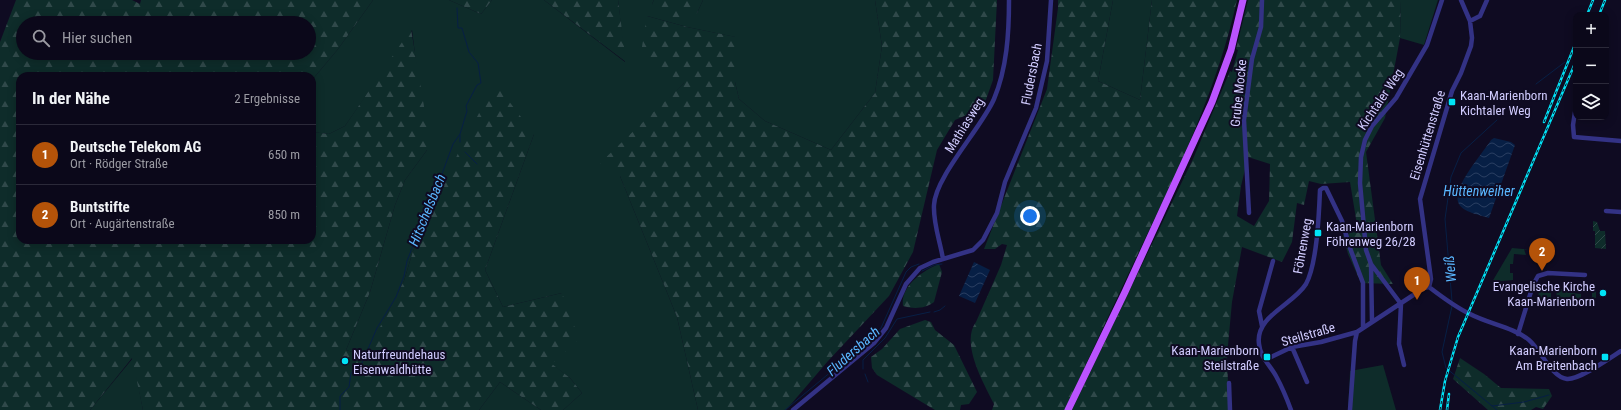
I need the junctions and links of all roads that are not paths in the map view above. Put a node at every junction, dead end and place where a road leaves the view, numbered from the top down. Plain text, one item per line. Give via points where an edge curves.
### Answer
1 (1009, 0) edge
2 (1051, 0) edge
3 (1243, 0) edge
4 (1262, 0) edge
5 (1442, 0) edge
6 (1461, 0) edge
7 (1487, 0) edge
8 (1470, 21) junction
9 (1575, 120) edge
10 (1621, 141) edge
11 (1606, 211) dead end
12 (1621, 212) edge
13 (1249, 213) dead end
14 (943, 259) junction
15 (1273, 261) dead end
16 (1371, 264) junction
17 (1585, 275) dead end
18 (1429, 287) junction
19 (1401, 304) junction
20 (1372, 321) junction
21 (1262, 326) junction
22 (1363, 327) junction
23 (1357, 332) junction
24 (1518, 334) junction
25 (1292, 347) junction
26 (1621, 351) edge
27 (1265, 360) junction
28 (1404, 365) dead end
29 (1307, 382) dead end
30 (1228, 383) dead end
31 (793, 410) edge
32 (1068, 410) edge
33 (1230, 410) edge
34 (1291, 410) edge
35 (1350, 410) edge

1 - 14 street, Mathiasweg via 1006,54 994,99 940,186 934,203
2 - 14 street, Fludersbach via 1047,61 1036,108 1005,182 997,213 977,248
3 - 32 main road via 1231,50 1212,102
4 - 13 street, Grube Mocke via 1261,27 1252,59 1244,120
5 - 16 street, Kichtaler Weg via 1427,45 1396,98 1372,126 1363,148 1361,190 1365,242
6 - 8 street
7 - 8 street via 1480,16
8 - 18 street, Eisenhüttenstraße via 1471,46 1452,91 1420,199
9 - 10 street via 1574,137
11 - 12 street
14 - 31 street, Fludersbach via 920,268 906,284 886,328 874,343
15 - 21 street via 1259,311
16 - 19 street, Kichtaler Weg
16 - 20 street, Kichtaler Weg
17 - 24 street via 1548,273 1538,276
18 - 19 street
18 - 24 street via 1456,306
19 - 20 street
19 - 28 street via 1399,344
20 - 22 street
21 - 22 street, Föhrenweg via 1299,293 1308,281 1315,248 1320,190 1326,188 1337,207 1360,272 1364,298
21 - 27 street via 1258,337 1260,353
22 - 23 street
23 - 25 street, Steilstraße
23 - 35 street
24 - 26 street via 1531,342 1555,372 1567,379 1580,375
25 - 27 street, Steilstraße
25 - 29 street
27 - 34 street via 1277,376
30 - 33 street

